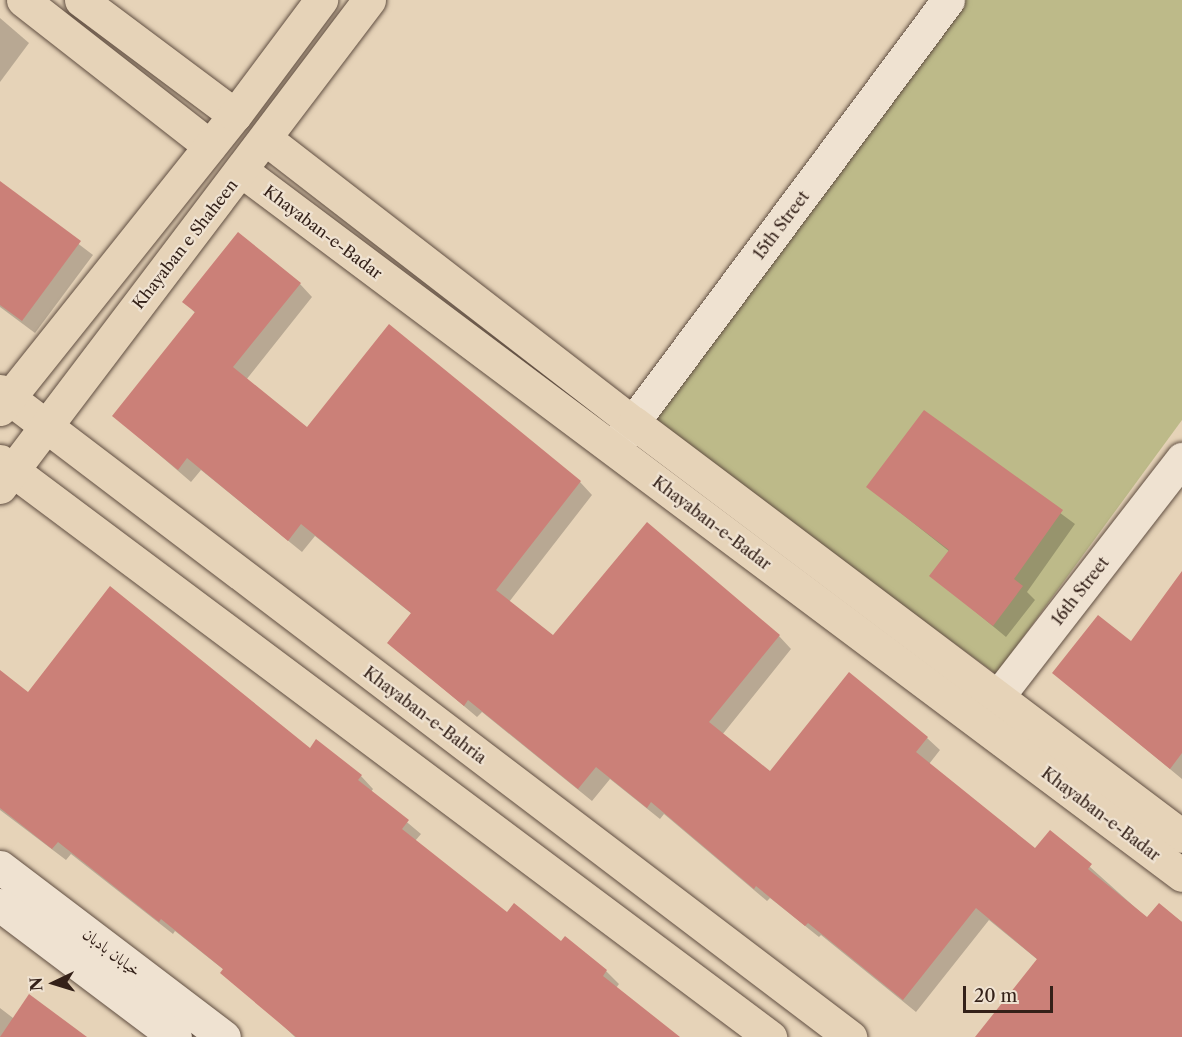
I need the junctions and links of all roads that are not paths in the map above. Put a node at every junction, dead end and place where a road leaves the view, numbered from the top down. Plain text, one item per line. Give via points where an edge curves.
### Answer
1 (23, 0) edge
2 (81, 0) edge
3 (321, 0) edge
4 (369, 0) edge
5 (948, 0) edge
6 (235, 115) junction
7 (266, 139) junction
8 (210, 146) junction
9 (242, 171) junction
10 (3, 399) edge
11 (634, 423) junction
12 (45, 427) junction
13 (614, 449) junction
14 (1182, 459) edge
15 (4, 473) edge
16 (998, 697) junction
17 (978, 723) junction
18 (1182, 836) edge
19 (0, 867) edge
20 (1182, 875) edge
21 (0, 905) edge
22 (169, 1027) edge
23 (224, 1037) edge
24 (770, 1037) edge
25 (850, 1037) edge

1 - 8 main road
2 - 6 main road
3 - 6 main road
4 - 7 main road, Khayaban e Shaheen
5 - 11 street, 15th Street
6 - 8 main road
7 - 9 main road, Khayaban e Shaheen
7 - 11 main road, Khayaban-e-Badar
8 - 10 main road
9 - 12 main road, Khayaban e Shaheen
9 - 13 main road, Khayaban-e-Badar
10 - 12 main road, Khayaban-e-Bahria
11 - 13 street, 15th Street
11 - 16 main road, Khayaban-e-Badar
12 - 15 main road, Khayaban e Shaheen
12 - 25 main road, Khayaban-e-Bahria
13 - 17 main road, Khayaban-e-Badar
14 - 16 street, 16th Street
15 - 24 main road
16 - 17 street, 16th Street
16 - 18 main road, Khayaban-e-Badar
17 - 20 main road, Khayaban-e-Badar
19 - 22 street, خیابان بادبان
21 - 22 street, خیابان بادبان
22 - 23 street, خیابان بادبان

